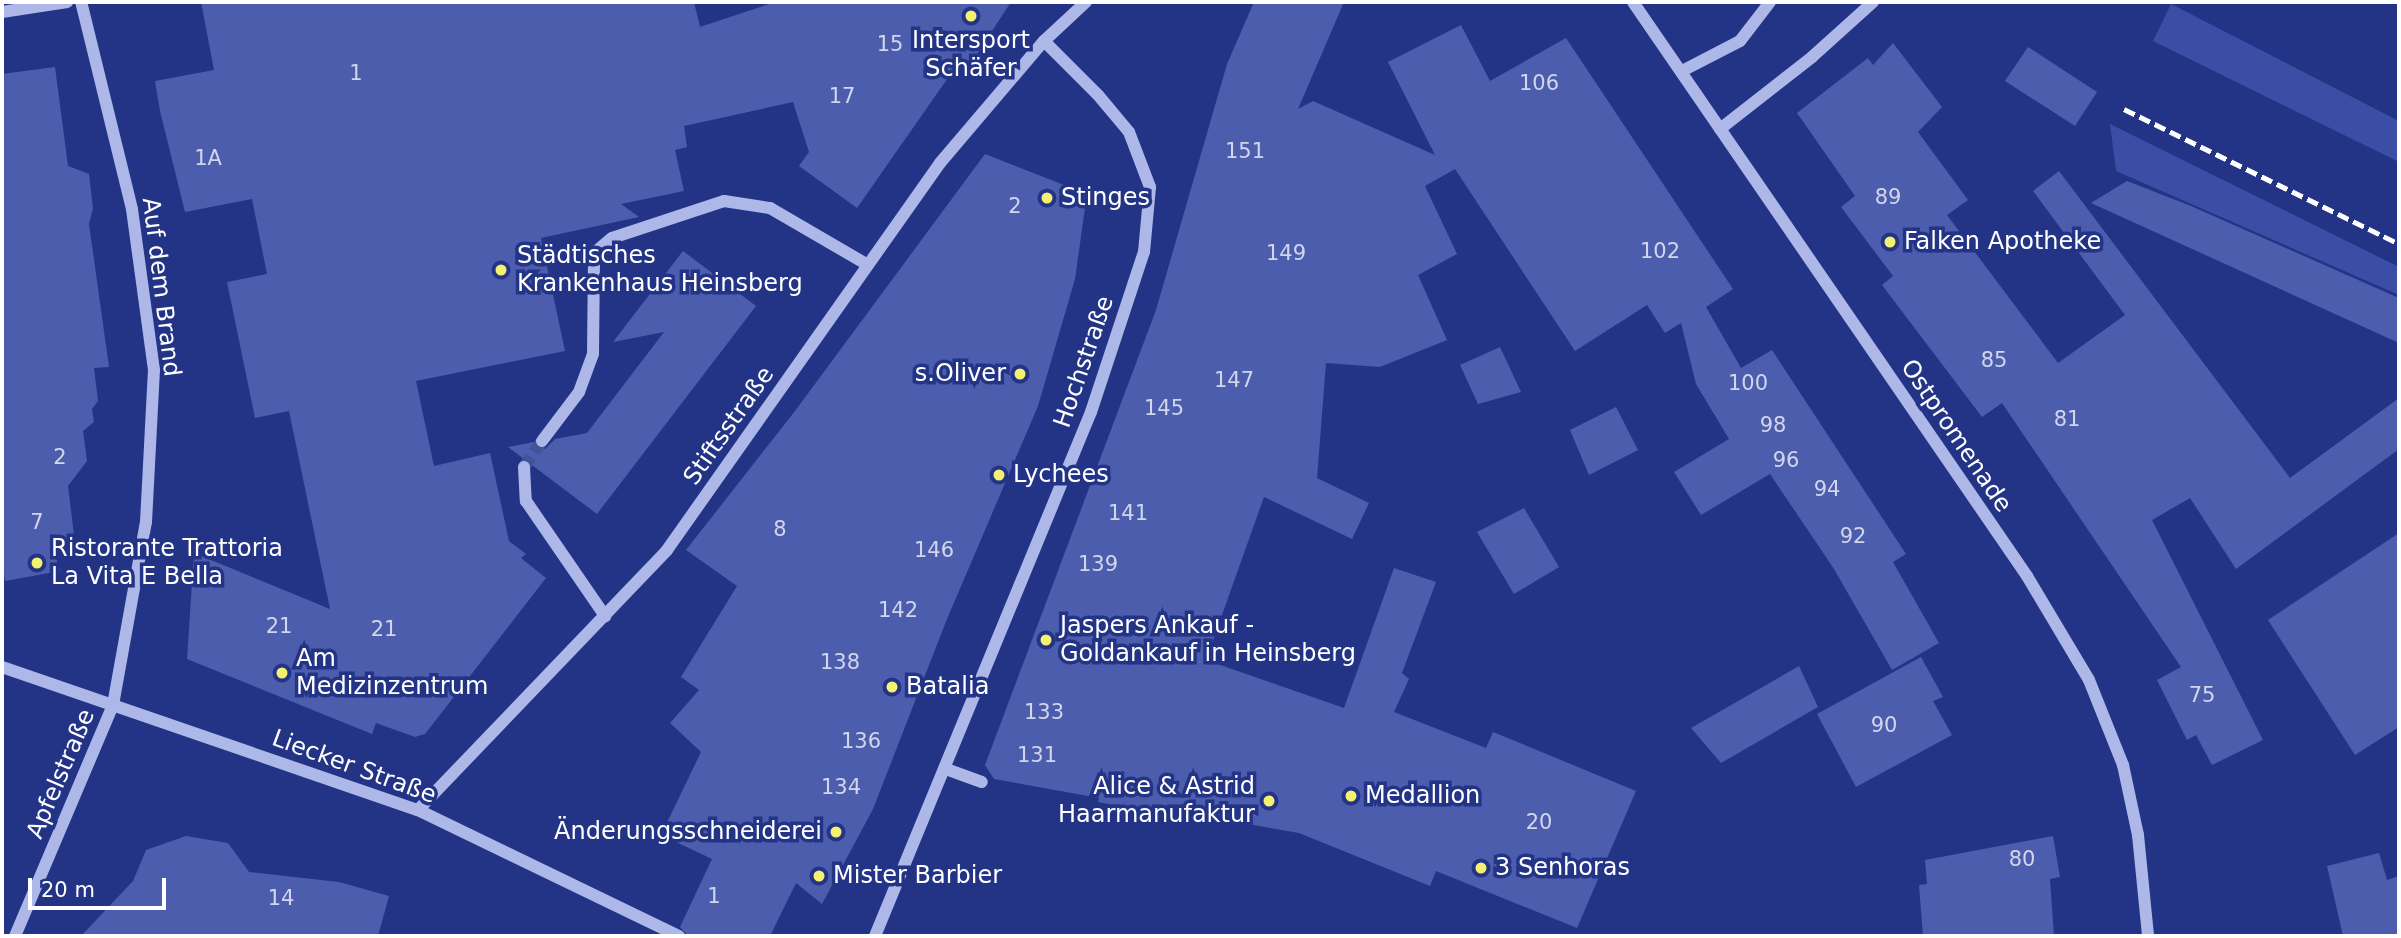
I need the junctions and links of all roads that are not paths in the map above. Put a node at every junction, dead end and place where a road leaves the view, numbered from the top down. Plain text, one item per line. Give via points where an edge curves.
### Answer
1 (67, 2) edge
2 (81, 2) edge
3 (1086, 2) edge
4 (1633, 2) edge
5 (1770, 2) edge
6 (1873, 2) edge
7 (2, 12) edge
8 (1044, 41) junction
9 (1682, 71) junction
10 (1720, 129) junction
11 (868, 265) junction
12 (542, 441) tunnel mouth
13 (524, 467) tunnel mouth
14 (605, 615) junction
15 (2, 667) edge
16 (113, 705) junction
17 (946, 769) junction
18 (982, 782) dead end
19 (418, 810) junction
20 (15, 936) edge
21 (679, 936) edge
22 (875, 936) edge
23 (2148, 936) edge

1 - 7 street
2 - 16 street, Auf dem Brand via 132,209 154,370 145,522
3 - 8 street
4 - 9 street, Ostpromenade
5 - 9 street via 1740,41
6 - 10 street
8 - 11 street, Stiftsstraße via 940,163
8 - 17 street, Hochstraße via 1129,132 1150,187 1144,252 1091,411
9 - 10 street, Ostpromenade
10 - 23 street, Ostpromenade via 2027,576 2089,680 2123,765 2138,835
11 - 12 street via 770,208 724,201 612,238 594,253 593,354 579,392
11 - 14 street, Stiftsstraße via 667,550
13 - 14 street via 526,501
14 - 19 street, Stiftsstraße
15 - 16 street, Liecker Straße
16 - 19 street, Liecker Straße
16 - 20 street, Apfelstraße
17 - 18 street
17 - 22 street, Hochstraße
19 - 21 street, Liecker Straße

